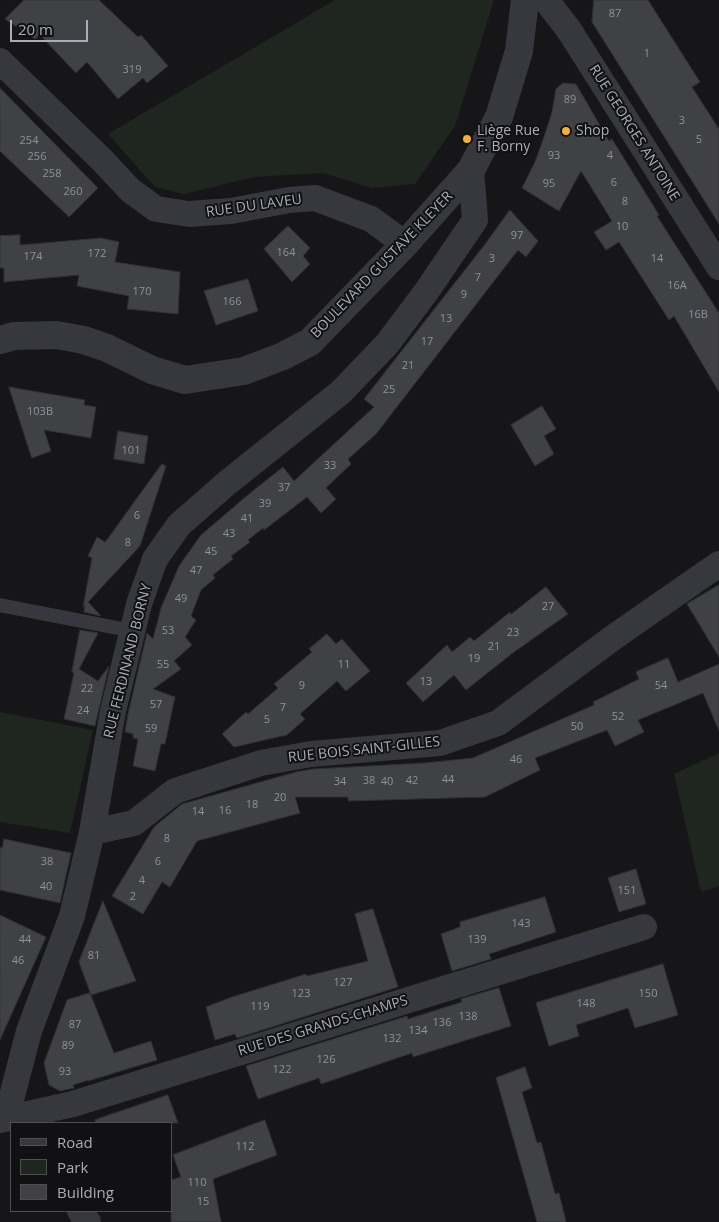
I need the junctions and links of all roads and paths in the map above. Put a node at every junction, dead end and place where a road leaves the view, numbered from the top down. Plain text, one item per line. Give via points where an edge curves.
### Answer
1 (526, 0) edge
2 (546, 0) edge
3 (0, 61) edge
4 (471, 170) junction
5 (405, 244) junction
6 (719, 267) edge
7 (0, 340) edge
8 (719, 564) edge
9 (0, 605) edge
10 (133, 630) junction
11 (92, 832) junction
12 (644, 926) dead end
13 (6, 1121) edge

1 - 4 street, BOULEVARD GUSTAVE KLEYER via 519,51 499,118
2 - 6 street, RUE GEORGES ANTOINE via 569,30
3 - 5 street, RUE DU LAVEU via 130,190 156,208 190,214 315,198 371,219
4 - 5 street, BOULEVARD GUSTAVE KLEYER
4 - 10 street, RUE FERDINAND BORNY via 475,220 426,292 386,344 341,392 179,525 155,559
5 - 7 street, BOULEVARD GUSTAVE KLEYER via 310,342 244,371 185,380 152,370 84,340 56,335 14,336
8 - 11 street, RUE BOIS SAINT-GILLES via 498,723 440,743 310,754 262,762 175,791 134,823
9 - 10 lane
10 - 11 street, RUE FERDINAND BORNY via 114,711
11 - 13 street, RUE FERDINAND BORNY via 72,916 29,1031
12 - 13 street, RUE DES GRANDS-CHAMPS via 73,1104

